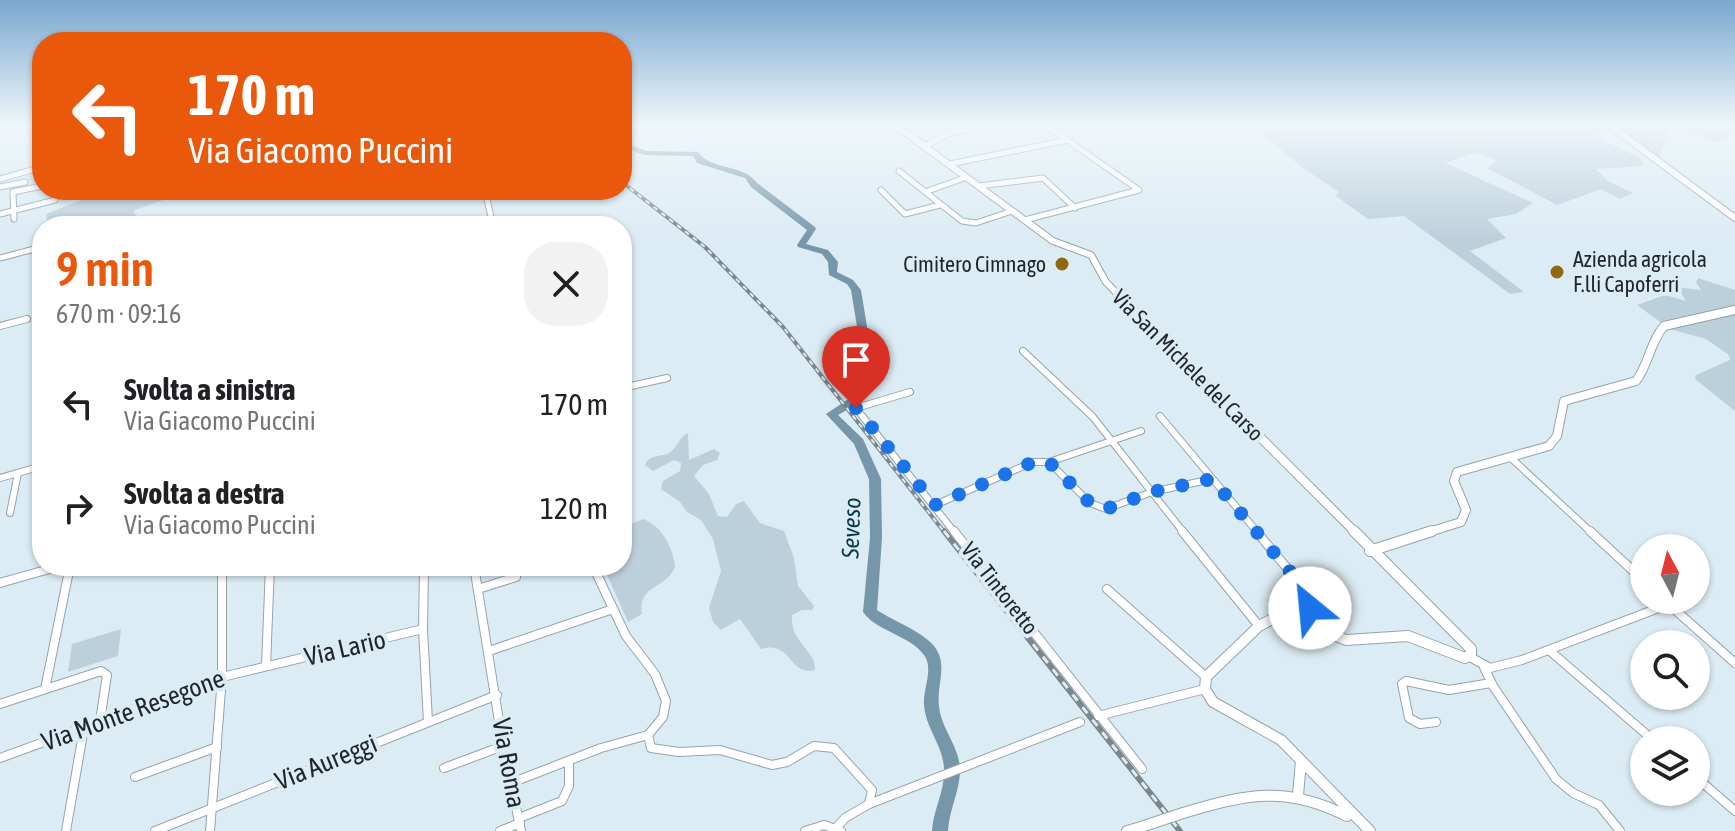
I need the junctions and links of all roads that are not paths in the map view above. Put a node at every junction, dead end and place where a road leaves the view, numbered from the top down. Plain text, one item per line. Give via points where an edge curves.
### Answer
1 (956, 163) edge
2 (1100, 163) edge
3 (1660, 163) edge
4 (950, 164) joint
5 (32, 170) edge
6 (899, 171) dead end
7 (967, 177) junction
8 (0, 179) edge
9 (25, 182) dead end
10 (979, 186) junction
11 (0, 187) edge
12 (32, 188) edge
13 (881, 190) dead end
14 (925, 192) junction
15 (55, 200) dead end
16 (940, 205) junction
17 (1075, 208) junction
18 (15, 210) junction
19 (1012, 211) junction
20 (0, 214) edge
21 (1735, 218) edge
22 (14, 219) dead end
23 (1025, 220) junction
24 (32, 250) edge
25 (0, 258) edge
26 (1735, 310) edge
27 (27, 319) dead end
28 (0, 326) edge
29 (1023, 351) dead end
30 (667, 378) dead end
31 (632, 386) edge
32 (910, 392) dead end
33 (1160, 416) dead end
34 (1141, 431) dead end
35 (1112, 440) junction
36 (1510, 457) junction
37 (1049, 462) junction
38 (32, 469) edge
39 (18, 473) junction
40 (0, 478) edge
41 (1212, 479) junction
42 (1152, 492) junction
43 (935, 505) junction
44 (10, 513) dead end
45 (1370, 551) junction
46 (1630, 568) edge
47 (32, 574) edge
48 (68, 576) edge
49 (222, 576) edge
50 (270, 576) edge
51 (424, 576) edge
52 (476, 576) edge
53 (516, 576) edge
54 (598, 576) edge
55 (0, 583) edge
56 (478, 589) junction
57 (1107, 589) dead end
58 (613, 609) junction
59 (1637, 614) edge
60 (1680, 614) edge
61 (1305, 623) junction
62 (1259, 626) junction
63 (423, 629) junction
64 (1549, 650) junction
65 (489, 651) junction
66 (1470, 657) junction
67 (1735, 663) edge
68 (266, 666) junction
69 (1484, 667) junction
70 (222, 677) junction
71 (1206, 677) junction
72 (1491, 683) junction
73 (45, 689) junction
74 (1205, 689) junction
75 (497, 695) junction
76 (0, 704) edge
77 (1098, 716) junction
78 (100, 721) junction
79 (428, 722) junction
80 (1080, 722) dead end
81 (1436, 722) dead end
82 (1637, 726) edge
83 (84, 728) junction
84 (648, 735) junction
85 (503, 746) junction
86 (217, 747) junction
87 (0, 758) edge
88 (1301, 760) junction
89 (569, 763) junction
90 (444, 768) dead end
91 (1142, 769) dead end
92 (135, 777) dead end
93 (1314, 777) junction
94 (511, 783) junction
95 (1710, 789) edge
96 (1298, 795) junction
97 (1311, 798) junction
98 (869, 804) junction
99 (213, 808) junction
100 (1735, 811) edge
101 (519, 821) edge
102 (1359, 822) junction
103 (839, 829) edge
104 (66, 831) edge
105 (155, 831) edge
106 (210, 831) edge
107 (500, 831) edge
108 (805, 831) edge
109 (1127, 831) edge
110 (1370, 831) edge
111 (1620, 831) edge

1 - 4 street
2 - 17 street via 1139,191
3 - 21 street
4 - 7 street, Via San Michele del Carso
5 - 8 street
6 - 14 street
7 - 10 street, Via San Michele del Carso
7 - 14 street
9 - 11 street
10 - 17 street via 1043,178
10 - 19 street, Via San Michele del Carso
12 - 18 street via 13,192
13 - 16 street via 905,214
14 - 16 street
15 - 18 street
16 - 19 street via 971,224
17 - 23 street
18 - 20 street
18 - 22 street
19 - 23 street, Via San Michele del Carso
23 - 45 street, Via San Michele del Carso via 1057,244 1092,256 1106,282
24 - 25 street
26 - 36 street via 1664,326 1640,378 1564,401 1554,442
27 - 28 street
29 - 35 street
30 - 31 street
32 - 43 street, Via Tintoretto via 856,408
33 - 41 street
34 - 35 street
35 - 37 street
35 - 42 street
36 - 45 street via 1457,472 1454,481 1466,510 1461,522
36 - 46 street
37 - 42 street via 1097,507 1116,507
37 - 43 street via 1024,465
38 - 39 street
39 - 40 street
39 - 44 street
41 - 42 street
41 - 61 street via 1305,590 1310,606
42 - 62 street
43 - 77 street, Via Tintoretto
45 - 66 street, Via San Michele del Carso via 1471,649
47 - 55 street
48 - 73 street
49 - 70 street
50 - 68 street
51 - 63 street
52 - 56 street, Via Roma
53 - 56 street
54 - 58 street
56 - 65 street, Via Roma
57 - 71 street
58 - 65 street
58 - 84 street via 666,701 663,717
59 - 64 street
60 - 67 street
61 - 62 street via 1278,616
61 - 66 street via 1341,639 1403,635
62 - 71 street
63 - 68 street, Via Lario
63 - 79 street
64 - 69 street
64 - 82 street
65 - 75 street, Via Roma
66 - 69 street
68 - 70 street, Via Monte Resegone
69 - 72 street
70 - 78 street, Via Monte Resegone
70 - 86 street
71 - 74 street
72 - 81 street via 1449,690 1402,684 1409,718 1420,724
72 - 111 street via 1556,779 1599,805
73 - 76 street
73 - 78 street via 101,671 107,675
74 - 77 street
74 - 88 street via 1216,704 1273,734
75 - 79 street, Via Aureggi
75 - 85 street, Via Roma
77 - 91 street, Via Tintoretto
78 - 83 street, Via Monte Resegone
79 - 99 street, Via Aureggi
80 - 98 street
83 - 87 street, Via Monte Resegone
83 - 104 street
84 - 89 street
84 - 98 street via 651,748 722,750 769,765 781,765 810,746 834,748 872,790
85 - 90 street
85 - 94 street, Via Roma
86 - 92 street
86 - 99 street
88 - 93 street
88 - 96 street
89 - 94 street
89 - 101 street via 569,786 562,801
93 - 97 street
93 - 102 street
94 - 101 street, Via Roma
95 - 100 street
96 - 97 street
96 - 109 street, bridge via 1247,795
97 - 102 street
98 - 103 street via 845,818
99 - 105 street, Via Aureggi
99 - 106 street
101 - 107 street
102 - 110 street
103 - 108 street via 824,825

